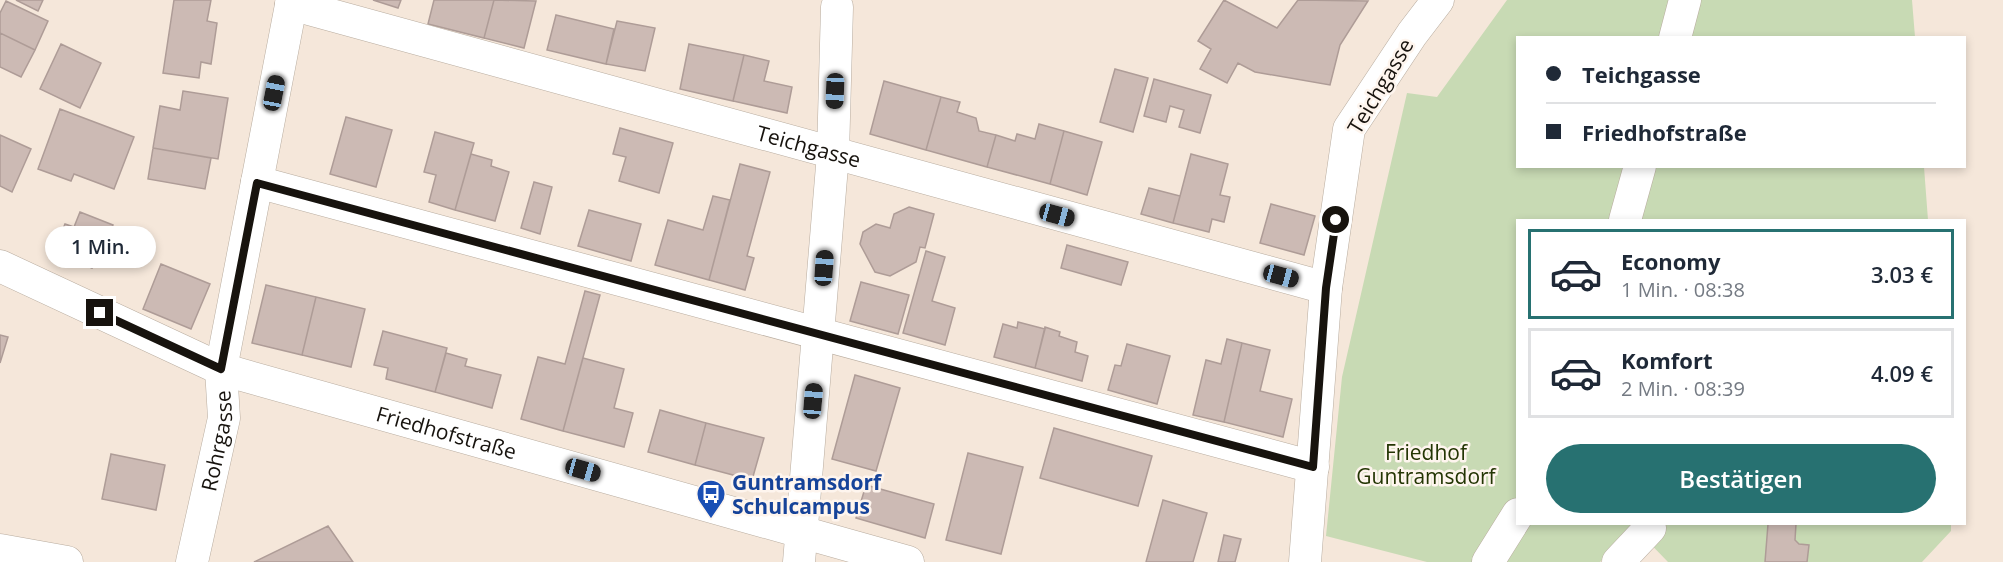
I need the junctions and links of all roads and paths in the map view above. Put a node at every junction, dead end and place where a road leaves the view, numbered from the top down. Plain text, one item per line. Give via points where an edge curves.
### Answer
1 (1438, 0) edge
2 (1685, 0) edge
3 (292, 2) edge
4 (837, 7) dead end
5 (1676, 36) edge
6 (833, 154) junction
7 (1639, 168) edge
8 (257, 183) junction
9 (1625, 219) edge
10 (0, 266) edge
11 (1326, 288) junction
12 (819, 335) junction
13 (221, 369) junction
14 (1313, 467) junction
15 (1516, 517) edge
16 (1650, 528) dead end
17 (800, 547) edge
18 (0, 550) edge
19 (67, 562) edge
20 (192, 562) edge
21 (908, 562) edge
22 (1305, 562) edge
23 (1488, 562) edge
24 (1618, 562) edge

1 - 11 street, Teichgasse via 1349,129
2 - 5 street
3 - 6 street, Teichgasse
3 - 8 street, Rohrgasse
4 - 6 street
6 - 11 street, Teichgasse
6 - 12 street
7 - 9 street
8 - 12 street
8 - 13 street, Rohrgasse
10 - 13 street, Friedhofstraße
11 - 14 street, Teichgasse
12 - 14 street
12 - 17 street
13 - 17 street, Friedhofstraße
13 - 20 street, Rohrgasse via 224,418
14 - 22 street, Teichgasse
15 - 23 street
16 - 24 street
17 - 21 street, Friedhofstraße
18 - 19 street

